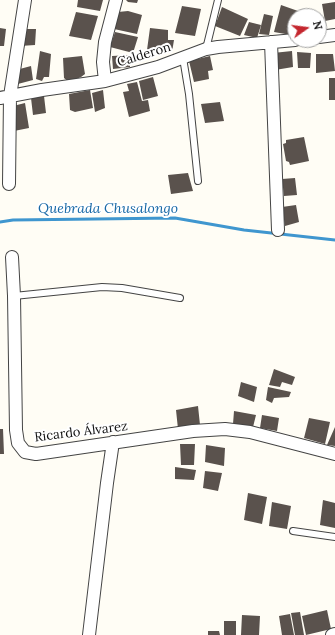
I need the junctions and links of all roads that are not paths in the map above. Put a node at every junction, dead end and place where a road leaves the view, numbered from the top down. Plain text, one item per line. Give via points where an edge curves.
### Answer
1 (25, 0) edge
2 (116, 0) edge
3 (218, 0) edge
4 (287, 41) edge
5 (271, 42) junction
6 (206, 49) junction
7 (183, 58) junction
8 (106, 81) junction
9 (5, 97) edge
10 (198, 181) dead end
11 (9, 184) dead end
12 (278, 230) dead end
13 (12, 258) dead end
14 (14, 296) junction
15 (180, 298) dead end
16 (112, 442) junction
17 (335, 454) edge
18 (293, 531) dead end
19 (335, 537) edge
20 (335, 634) edge
21 (89, 635) edge
22 (332, 635) edge

1 - 9 street
2 - 8 street via 103,62
3 - 6 lane
4 - 5 street, Calderon
5 - 6 street, Calderon
5 - 12 street
6 - 7 street, Calderon
7 - 8 street, Calderon
7 - 10 lane
8 - 9 street, Calderon
9 - 11 street
13 - 14 street, Ricardo Álvarez
14 - 15 lane via 102,287
14 - 16 street, Ricardo Álvarez via 18,443 25,452 36,454
16 - 17 street, Ricardo Álvarez via 224,429 250,432
16 - 21 street
18 - 19 lane
20 - 22 street

